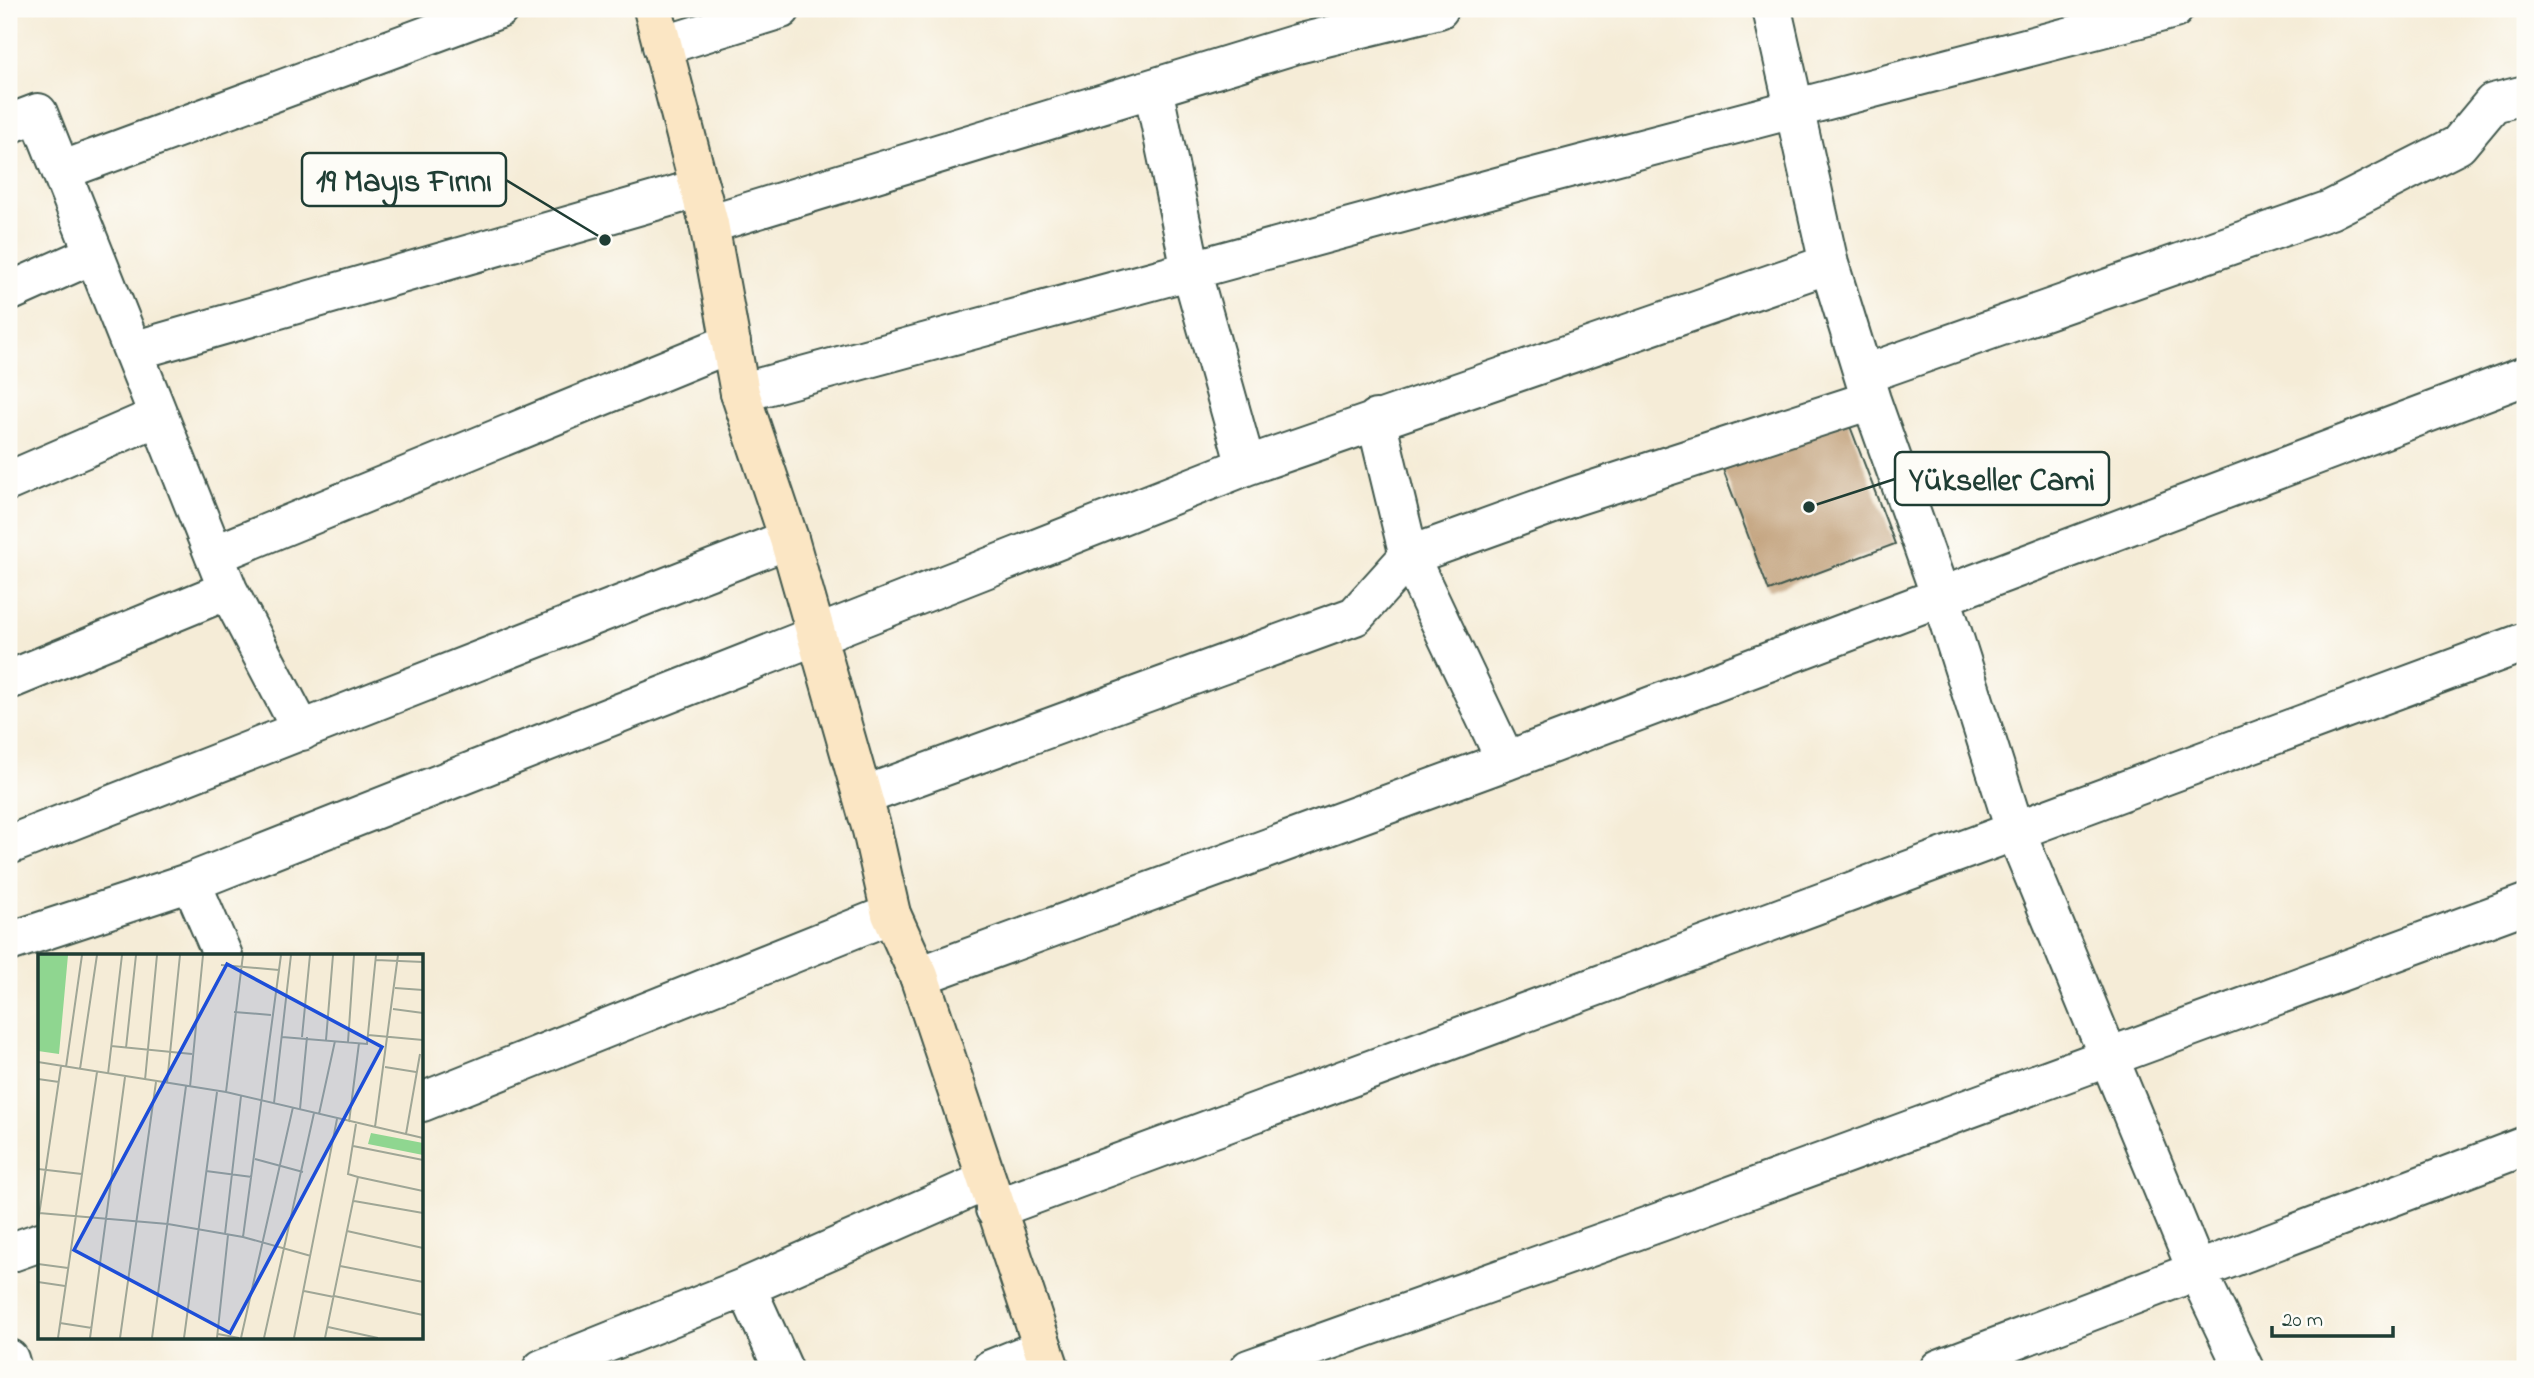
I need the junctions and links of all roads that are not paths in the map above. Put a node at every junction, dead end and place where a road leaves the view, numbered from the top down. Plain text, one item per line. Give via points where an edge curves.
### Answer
1 (499, 9) edge
2 (653, 9) edge
3 (782, 9) edge
4 (1439, 9) edge
5 (1772, 9) edge
6 (2174, 9) edge
7 (662, 46) junction
8 (1153, 88) junction
9 (2525, 95) edge
10 (1795, 111) junction
11 (9, 124) edge
12 (61, 171) junction
13 (701, 188) junction
14 (709, 224) junction
15 (94, 254) junction
16 (1829, 264) junction
17 (1191, 270) junction
18 (9, 292) edge
19 (731, 343) junction
20 (133, 351) junction
21 (2525, 376) edge
22 (1868, 387) junction
23 (740, 393) junction
24 (159, 416) junction
25 (1376, 419) junction
26 (1246, 466) junction
27 (9, 481) edge
28 (789, 539) junction
29 (214, 555) junction
30 (1409, 556) junction
31 (228, 590) junction
32 (1941, 597) junction
33 (815, 637) junction
34 (2525, 642) edge
35 (9, 680) edge
36 (302, 731) junction
37 (1506, 761) junction
38 (863, 796) junction
39 (2015, 830) junction
40 (9, 845) edge
41 (191, 882) junction
42 (2525, 904) edge
43 (891, 914) junction
44 (9, 942) edge
45 (222, 954) edge
46 (919, 976) junction
47 (2107, 1058) junction
48 (424, 1101) edge
49 (2525, 1146) edge
50 (991, 1195) junction
51 (38, 1243) edge
52 (9, 1253) edge
53 (2197, 1271) junction
54 (746, 1287) junction
55 (9, 1359) edge
56 (1046, 1359) edge
57 (12, 1369) edge
58 (542, 1369) edge
59 (783, 1369) edge
60 (991, 1369) edge
61 (1249, 1369) edge
62 (1939, 1369) edge
63 (2244, 1369) edge

1 - 12 street
2 - 7 main road
3 - 7 street
4 - 8 street via 1297,44
5 - 10 street
6 - 10 street
7 - 13 main road
8 - 14 street
8 - 17 street
9 - 22 street via 2493,103 2458,145 2330,210
10 - 16 street
10 - 17 street
11 - 12 street via 38,113
12 - 15 street
13 - 14 main road
13 - 20 street
14 - 19 main road
15 - 18 street
15 - 20 street
16 - 22 street
16 - 25 street
17 - 23 street
17 - 26 street
19 - 23 main road
19 - 29 street
20 - 24 street
21 - 32 street
22 - 30 street
22 - 32 street
23 - 28 main road
24 - 27 street
24 - 29 street
25 - 26 street
25 - 30 street
26 - 33 street
28 - 33 main road
28 - 36 street
29 - 31 street
30 - 37 street
30 - 38 street via 1355,616
31 - 35 street
31 - 36 street
32 - 37 street
32 - 39 street
33 - 38 main road
33 - 41 street
34 - 39 street
36 - 40 street
37 - 46 street
38 - 43 main road
39 - 47 street
39 - 50 street
41 - 44 street
41 - 45 street
42 - 47 street
43 - 46 main road
43 - 48 street
46 - 50 main road
47 - 53 street
47 - 61 street
49 - 53 street
50 - 54 street
50 - 56 main road
51 - 52 street
53 - 62 street
53 - 63 street
54 - 58 street
54 - 59 street
55 - 57 street
56 - 60 street

